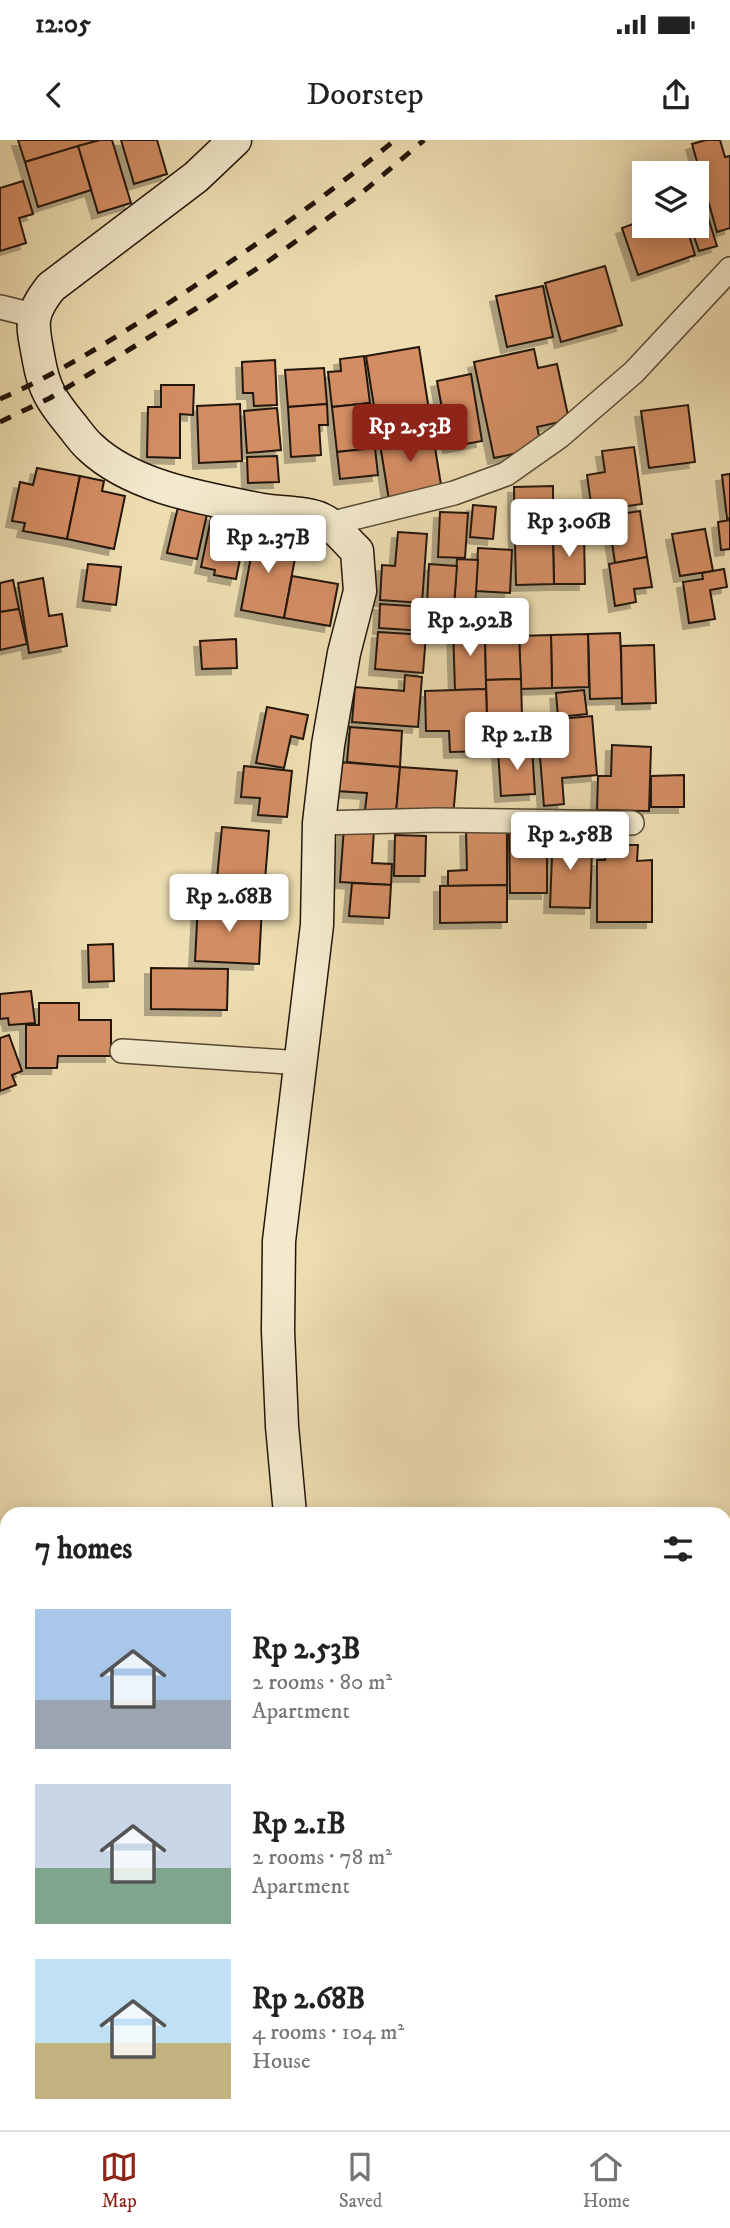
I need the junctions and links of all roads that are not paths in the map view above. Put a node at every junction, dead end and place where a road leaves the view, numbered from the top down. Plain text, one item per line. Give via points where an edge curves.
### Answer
1 (235, 140) edge
2 (730, 270) edge
3 (0, 307) edge
4 (33, 314) junction
5 (329, 524) junction
6 (318, 823) junction
7 (632, 823) dead end
8 (122, 1051) dead end
9 (302, 1063) junction
10 (289, 1507) edge

1 - 4 street via 196,177 51,287
2 - 5 street via 634,372 560,436 506,474 454,493
3 - 4 street
4 - 5 street via 42,380 50,398 89,446 108,461 182,494 320,517
5 - 6 street via 357,551 360,591 344,653
6 - 7 street
6 - 9 street via 317,925
8 - 9 street
9 - 10 street via 279,1241 278,1331

